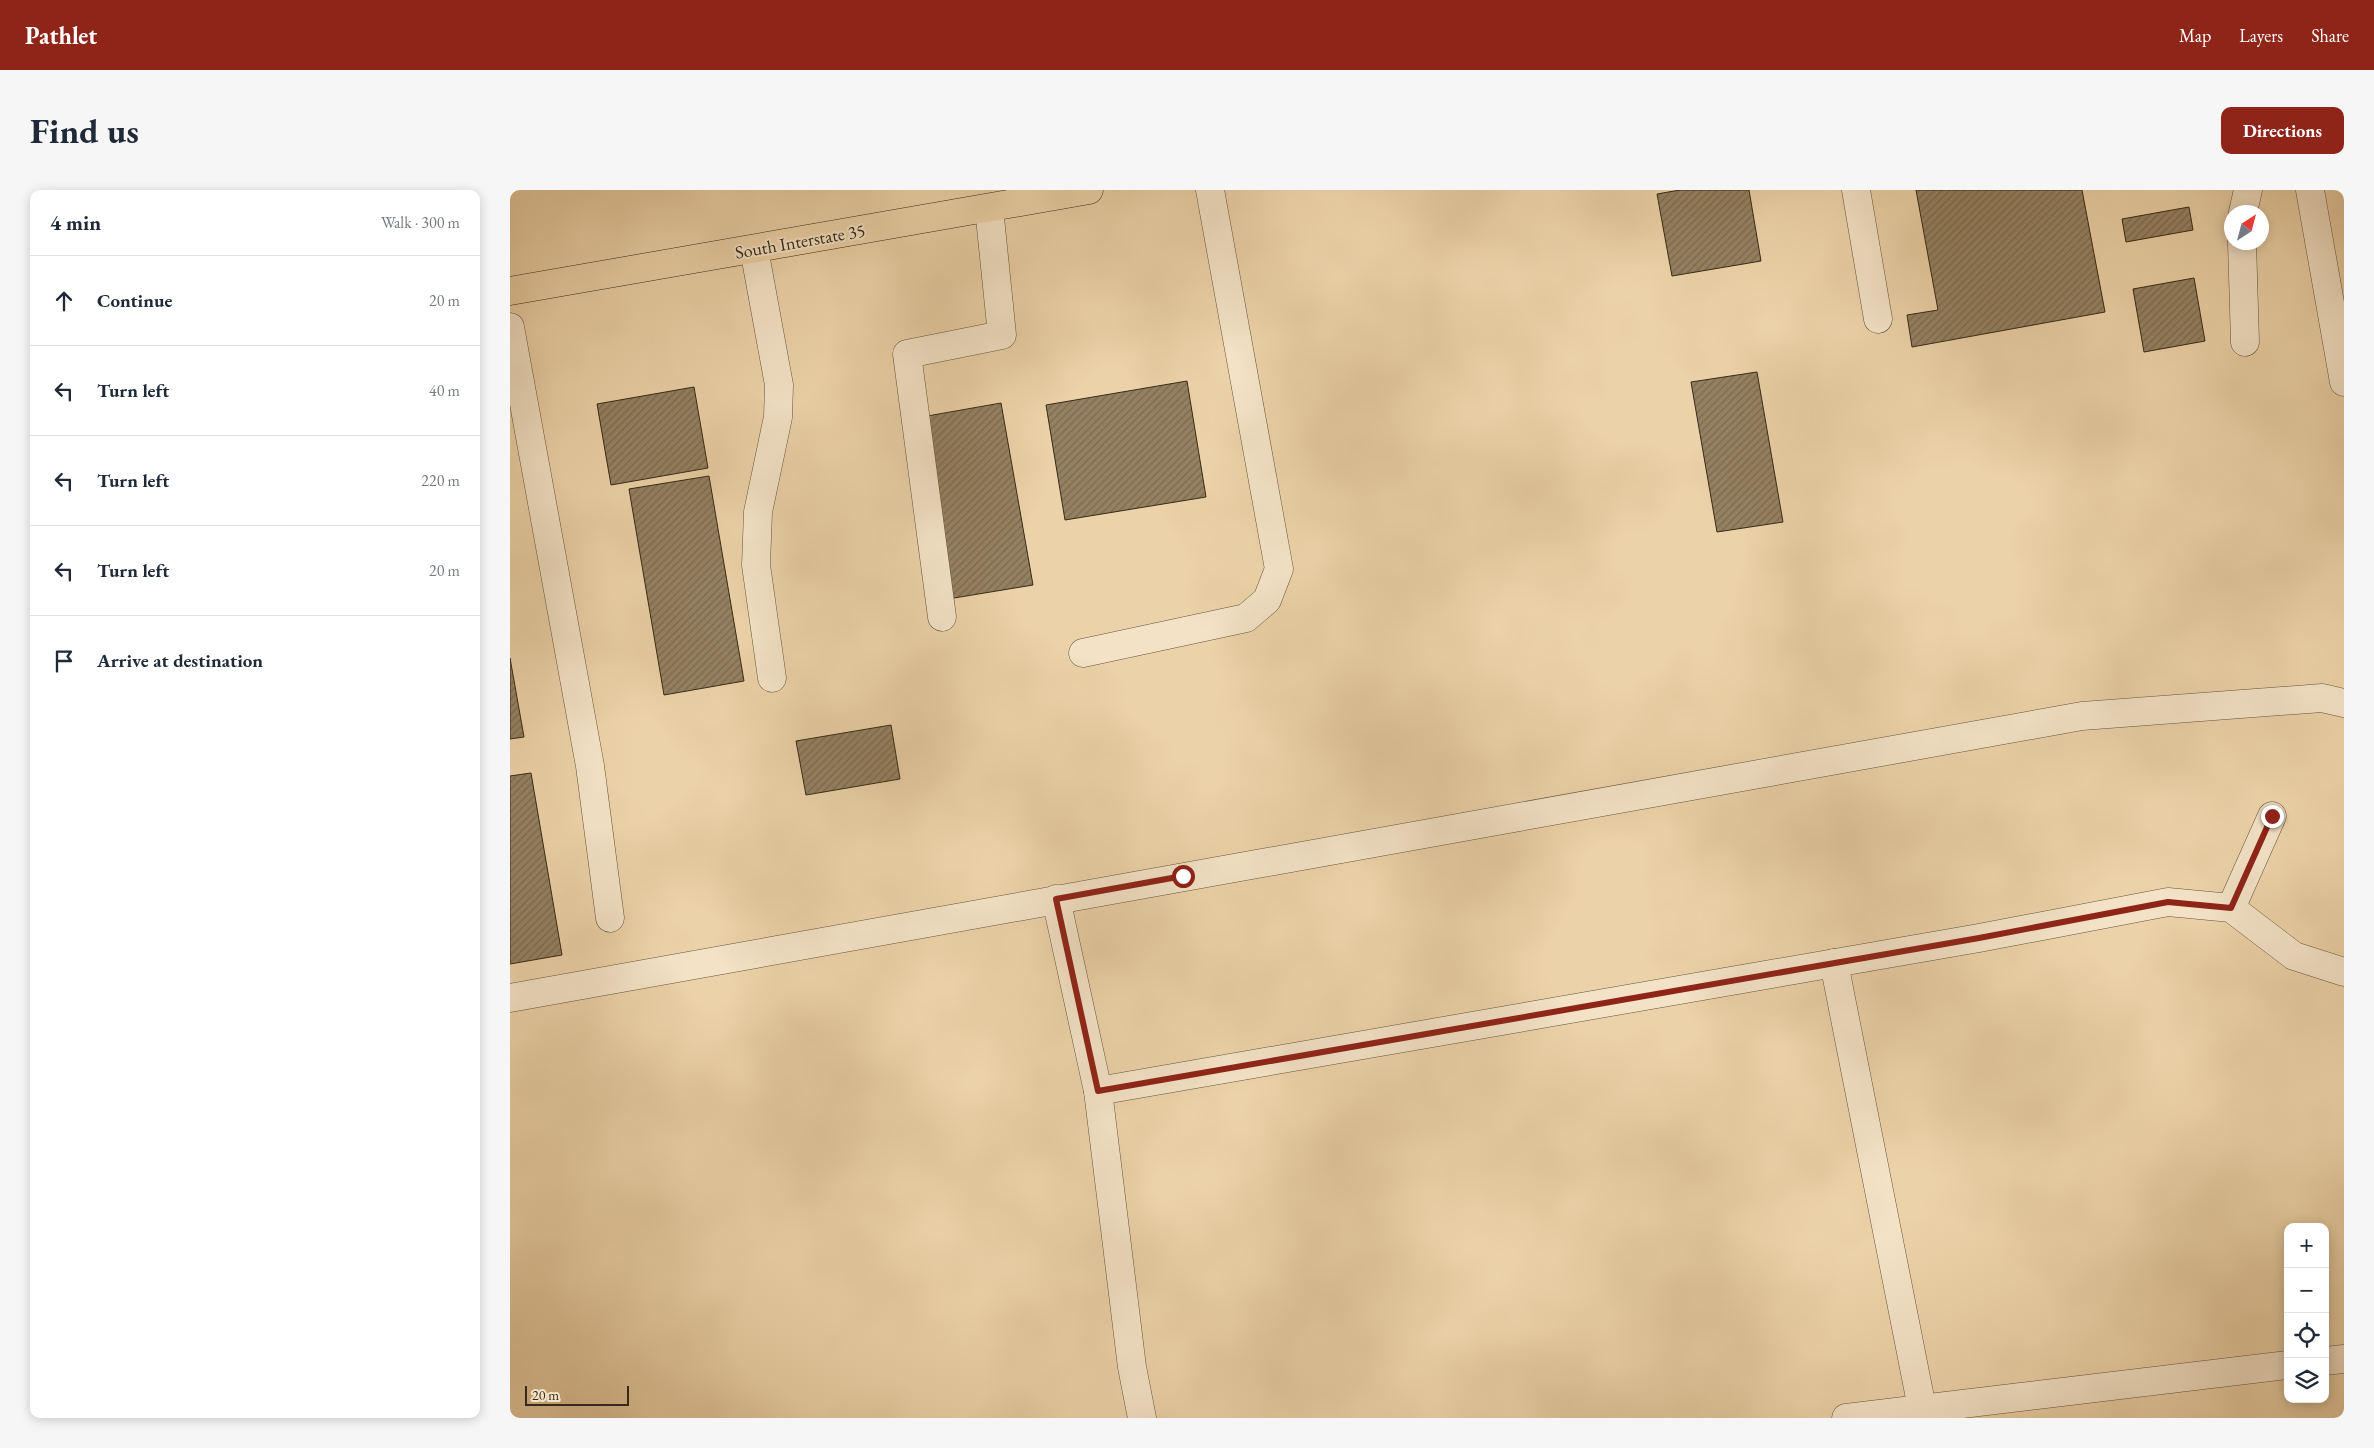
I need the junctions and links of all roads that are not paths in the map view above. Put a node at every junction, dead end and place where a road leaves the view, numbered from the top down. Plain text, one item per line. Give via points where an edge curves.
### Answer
1 (1089, 190) edge
2 (1210, 190) edge
3 (1856, 190) edge
4 (2248, 190) edge
5 (2310, 190) edge
6 (2245, 205) edge
7 (989, 208) junction
8 (754, 249) junction
9 (2242, 250) edge
10 (510, 291) edge
11 (1878, 319) dead end
12 (510, 327) edge
13 (2245, 342) dead end
14 (2344, 382) edge
15 (942, 617) dead end
16 (1083, 653) dead end
17 (772, 678) dead end
18 (2344, 703) edge
19 (2272, 816) dead end
20 (1056, 899) junction
21 (2231, 908) junction
22 (610, 918) dead end
23 (1834, 963) junction
24 (2344, 972) edge
25 (510, 998) edge
26 (1098, 1091) junction
27 (2344, 1359) edge
28 (2329, 1361) edge
29 (2284, 1365) edge
30 (1922, 1408) junction
31 (1142, 1418) edge
32 (1846, 1418) edge

1 - 7 main road, South Interstate 35
2 - 16 street via 1279,569 1267,600 1246,618
3 - 11 street
4 - 6 street
5 - 14 street
7 - 8 main road, South Interstate 35
7 - 15 street via 1002,335 907,354
8 - 10 main road, South Interstate 35
8 - 17 street via 779,384 778,417 758,512 756,565
9 - 13 street
12 - 22 street via 590,766
18 - 20 street via 2322,698 2082,716
19 - 21 street
20 - 25 street
20 - 26 street
21 - 23 street via 2168,902
21 - 24 street via 2294,956
23 - 26 street
23 - 30 street
26 - 31 street via 1132,1367
27 - 28 street
29 - 30 street
30 - 32 street

